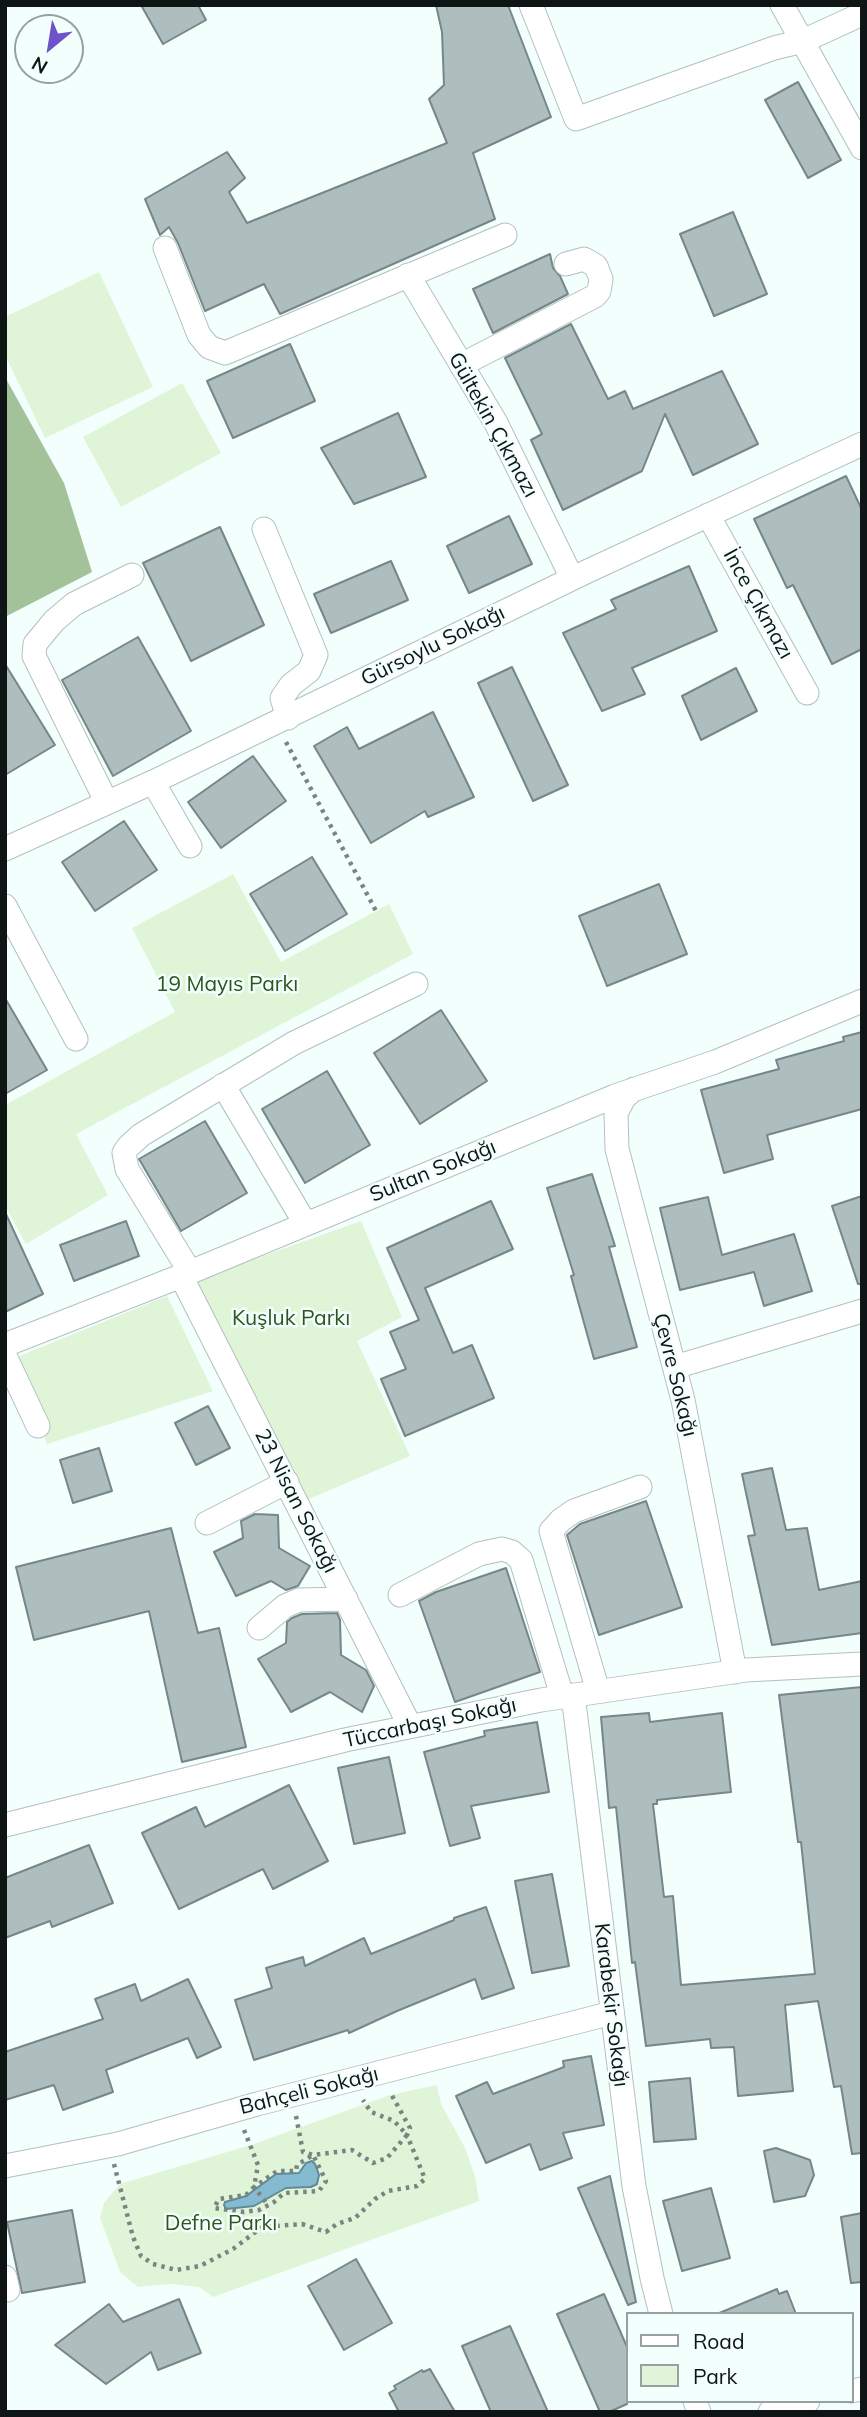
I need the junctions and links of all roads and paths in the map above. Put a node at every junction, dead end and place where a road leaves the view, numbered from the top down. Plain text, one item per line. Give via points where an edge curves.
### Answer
1 (531, 5) edge
2 (782, 5) edge
3 (862, 14) edge
4 (803, 41) junction
5 (862, 148) edge
6 (505, 235) dead end
7 (165, 248) dead end
8 (566, 264) dead end
9 (408, 275) junction
10 (461, 365) junction
11 (862, 444) edge
12 (708, 515) junction
13 (264, 529) dead end
14 (132, 575) dead end
15 (572, 579) junction
16 (807, 693) dead end
17 (282, 721) junction
18 (153, 782) junction
19 (107, 803) junction
20 (190, 846) dead end
21 (5, 849) edge
22 (5, 906) edge
23 (376, 911) dead end
24 (416, 984) dead end
25 (862, 1001) edge
26 (76, 1039) dead end
27 (223, 1086) junction
28 (635, 1088) junction
29 (572, 1115) junction
30 (617, 1149) junction
31 (305, 1223) junction
32 (186, 1274) junction
33 (862, 1311) edge
34 (5, 1345) edge
35 (5, 1356) edge
36 (674, 1367) junction
37 (38, 1426) dead end
38 (287, 1482) junction
39 (640, 1487) dead end
40 (207, 1523) dead end
41 (400, 1595) dead end
42 (346, 1599) junction
43 (259, 1629) dead end
44 (862, 1664) edge
45 (735, 1672) junction
46 (598, 1691) junction
47 (567, 1695) junction
48 (410, 1726) junction
49 (5, 1825) edge
50 (612, 2013) junction
51 (380, 2073) junction
52 (350, 2080) junction
53 (291, 2095) junction
54 (236, 2109) junction
55 (407, 2135) junction
56 (110, 2146) junction
57 (313, 2155) junction
58 (5, 2166) edge
59 (254, 2187) junction
60 (268, 2205) junction
61 (662, 2312) edge
62 (801, 2406) edge
63 (770, 2412) edge

1 - 4 street via 576,119
2 - 4 street
3 - 4 street
4 - 5 street
6 - 9 street
7 - 9 street via 199,335 209,347 225,353
8 - 10 street via 584,259 596,266 601,285 595,296
9 - 10 street, Gültekin Çıkmazı
10 - 15 street, Gültekin Çıkmazı via 509,448
11 - 12 street, Gürsoylu Sokağı
12 - 15 street, Gürsoylu Sokağı
12 - 16 street, İnce Çıkmazı
13 - 17 street via 316,656 309,671 282,698
14 - 19 street via 74,604 35,644 34,656
15 - 17 street, Gürsoylu Sokağı
17 - 18 street, Gürsoylu Sokağı
17 - 23 path
18 - 19 street, Gürsoylu Sokağı
18 - 20 street
19 - 21 street, Gürsoylu Sokağı
22 - 26 street
24 - 27 street via 294,1043
25 - 28 street, Sultan Sokağı via 715,1062
27 - 31 street
27 - 32 street, 23 Nisan Sokağı via 141,1135 124,1153 127,1169
28 - 29 street, Sultan Sokağı
28 - 30 street, Çevre Sokağı via 618,1108
29 - 30 street via 601,1125
29 - 31 street, Sultan Sokağı
30 - 36 street, Çevre Sokağı
31 - 32 street, Sultan Sokağı
32 - 34 street, Sultan Sokağı
32 - 38 street, 23 Nisan Sokağı
33 - 36 street
35 - 37 street
36 - 45 street, Çevre Sokağı
38 - 40 street
38 - 42 street, 23 Nisan Sokağı
39 - 46 street via 574,1511 551,1531
41 - 47 street, Karabekir Sokağı via 479,1554 502,1549 512,1552 521,1560
42 - 43 street via 299,1600
42 - 48 street, 23 Nisan Sokağı
44 - 45 street, Tüccarbaşı Sokağı
45 - 46 street, Tüccarbaşı Sokağı
46 - 47 street, Tüccarbaşı Sokağı
47 - 48 street, Tüccarbaşı Sokağı
47 - 50 street, Karabekir Sokağı
48 - 49 street, Tüccarbaşı Sokağı
50 - 51 street, Bahçeli Sokağı
50 - 61 street, Karabekir Sokağı via 636,2199
51 - 52 street, Bahçeli Sokağı
51 - 55 path via 410,2128
52 - 53 street, Bahçeli Sokağı
52 - 55 path via 371,2112 394,2121
53 - 54 street, Bahçeli Sokağı
53 - 57 path via 303,2152
54 - 56 street, Bahçeli Sokağı
54 - 59 path via 258,2165
55 - 56 path via 425,2179 417,2186 388,2192 355,2218 326,2232 302,2224 262,2227 217,2258 176,2270 146,2260 138,2250
55 - 57 path via 387,2158 373,2163 352,2150
56 - 58 street, Bahçeli Sokağı
57 - 59 path via 297,2165 296,2171 277,2171
57 - 60 path via 326,2181 319,2191 284,2193
59 - 60 path
59 - 60 path via 246,2195 219,2199 214,2208 244,2213
62 - 63 street

